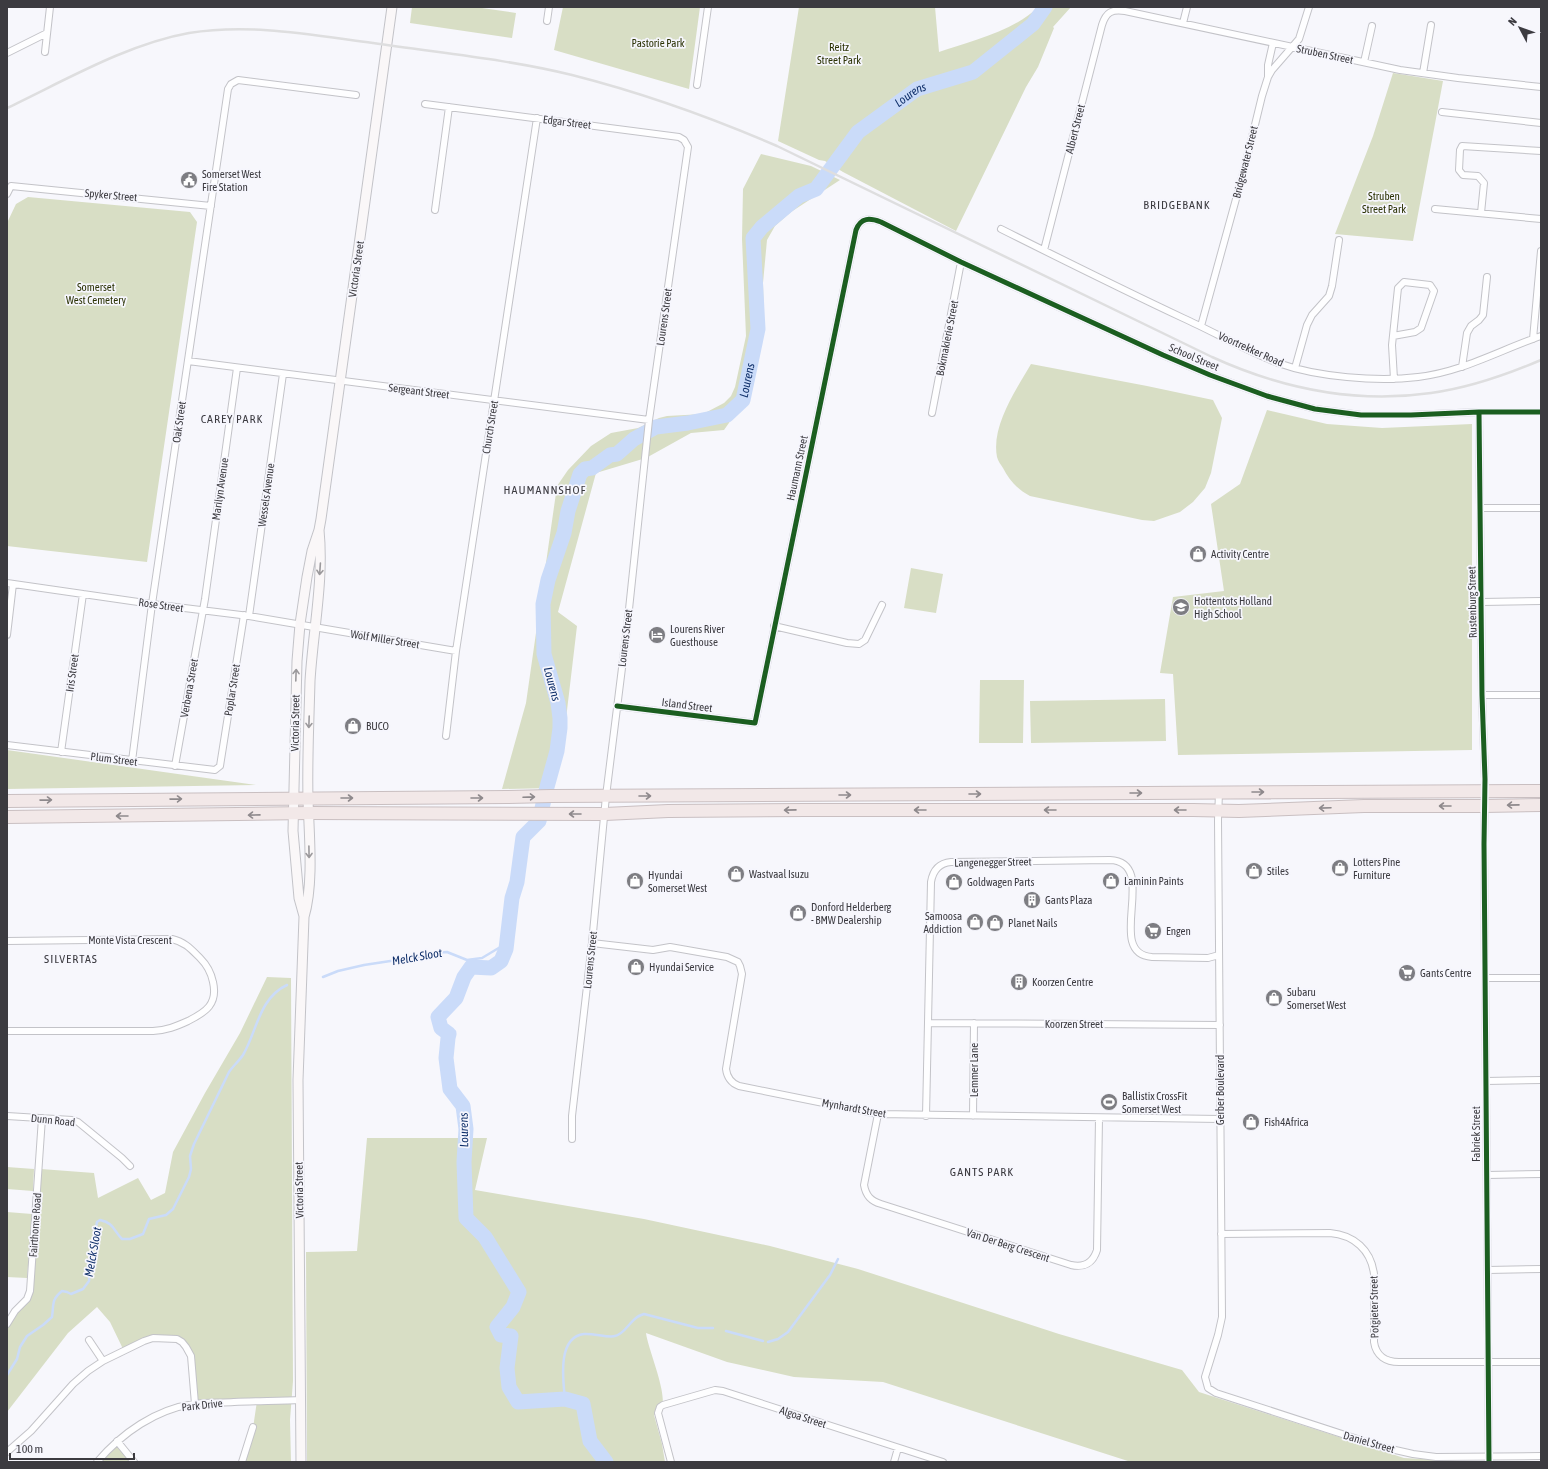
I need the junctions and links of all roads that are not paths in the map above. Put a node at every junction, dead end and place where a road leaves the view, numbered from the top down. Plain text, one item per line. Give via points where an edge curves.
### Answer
1 (50, 7) edge
2 (392, 7) edge
3 (549, 7) edge
4 (708, 7) edge
5 (1187, 7) edge
6 (1310, 7) edge
7 (1110, 11) joint
8 (547, 21) dead end
9 (1183, 23) junction
10 (1431, 25) dead end
11 (1372, 26) dead end
12 (47, 33) junction
13 (1273, 42) junction
14 (1293, 47) junction
15 (45, 52) dead end
16 (7, 53) edge
17 (1364, 62) junction
18 (1423, 73) junction
19 (1268, 77) junction
20 (697, 85) dead end
21 (1541, 87) edge
22 (356, 95) dead end
23 (425, 104) dead end
24 (449, 107) junction
25 (1442, 112) dead end
26 (537, 118) junction
27 (1541, 123) edge
28 (684, 140) joint
29 (1541, 151) edge
30 (7, 194) edge
31 (210, 206) junction
32 (1435, 209) dead end
33 (435, 210) dead end
34 (1481, 213) junction
35 (1541, 219) edge
36 (863, 220) joint
37 (1001, 229) dead end
38 (1339, 240) dead end
39 (1044, 250) junction
40 (1541, 251) edge
41 (961, 262) junction
42 (1487, 277) dead end
43 (1201, 326) junction
44 (1393, 336) junction
45 (1541, 336) edge
46 (1533, 339) junction
47 (188, 361) junction
48 (1462, 367) junction
49 (237, 368) junction
50 (1295, 368) junction
51 (283, 374) junction
52 (1394, 379) junction
53 (340, 381) junction
54 (494, 400) junction
55 (1479, 412) junction
56 (1541, 412) edge
57 (932, 413) dead end
58 (649, 420) junction
59 (1480, 508) junction
60 (1541, 508) edge
61 (319, 530) junction
62 (10, 583) edge
63 (82, 594) junction
64 (1541, 601) edge
65 (1482, 602) junction
66 (152, 604) junction
67 (882, 605) dead end
68 (202, 611) junction
69 (246, 616) junction
70 (300, 624) junction
71 (774, 626) junction
72 (314, 627) junction
73 (7, 635) edge
74 (456, 651) junction
75 (1482, 695) junction
76 (1541, 695) edge
77 (617, 706) junction
78 (755, 723) joint
79 (446, 736) dead end
80 (7, 745) edge
81 (61, 752) junction
82 (132, 761) junction
83 (175, 766) junction
84 (220, 766) joint
85 (1485, 791) junction
86 (1541, 791) edge
87 (1219, 792) junction
88 (606, 796) junction
89 (294, 798) junction
90 (308, 798) junction
91 (7, 801) edge
92 (1541, 805) edge
93 (1484, 806) junction
94 (1219, 810) junction
95 (308, 813) junction
96 (293, 814) junction
97 (604, 814) junction
98 (7, 817) edge
99 (304, 917) junction
100 (7, 941) edge
101 (592, 943) junction
102 (1219, 955) junction
103 (1485, 978) junction
104 (1541, 978) edge
105 (928, 1023) junction
106 (974, 1023) junction
107 (1220, 1025) junction
108 (7, 1031) edge
109 (1541, 1080) edge
110 (1486, 1081) junction
111 (878, 1114) junction
112 (7, 1116) edge
113 (926, 1116) junction
114 (973, 1116) junction
115 (42, 1118) junction
116 (1099, 1118) junction
117 (1220, 1119) junction
118 (572, 1138) dead end
119 (130, 1166) dead end
120 (1541, 1174) edge
121 (1487, 1175) junction
122 (1222, 1234) junction
123 (1541, 1269) edge
124 (1488, 1270) junction
125 (7, 1324) edge
126 (89, 1340) dead end
127 (103, 1361) junction
128 (1488, 1362) junction
129 (1541, 1362) edge
130 (1206, 1385) joint
131 (301, 1400) junction
132 (195, 1404) junction
133 (253, 1427) dead end
134 (117, 1441) junction
135 (898, 1448) junction
136 (7, 1452) edge
137 (1541, 1456) edge
138 (1489, 1459) edge
139 (97, 1462) edge
140 (134, 1462) edge
141 (242, 1462) edge
142 (302, 1462) edge
143 (671, 1462) edge
144 (894, 1462) edge
145 (943, 1462) edge

1 - 12 street
2 - 53 main road, Victoria Street
3 - 8 street
4 - 20 street
5 - 9 street
6 - 14 street, Bridgewater Street via 1299,39
7 - 9 street, Struben Street via 1116,9
7 - 39 street, Albert Street via 1102,25
9 - 13 street, Struben Street
10 - 18 street
11 - 17 street
12 - 15 street
12 - 16 street
13 - 14 street, Struben Street
13 - 19 street
14 - 17 street, Struben Street
14 - 19 street, Bridgewater Street
17 - 18 street, Struben Street
18 - 21 street, Struben Street
19 - 43 street, Bridgewater Street
22 - 31 street, Oak Street via 238,80 231,84 228,89
23 - 24 street, Edgar Street
24 - 26 street, Edgar Street
24 - 33 street
25 - 27 street
26 - 28 street, Edgar Street via 679,137
26 - 54 street, Church Street
28 - 58 street, Lourens Street via 688,147
29 - 34 street via 1462,146 1459,170 1464,174 1478,176 1484,184
30 - 31 street, Spyker Street via 11,186
31 - 47 street, Oak Street
32 - 34 street
34 - 35 street
36 - 41 street, School Street via 872,218
36 - 71 street, Haumann Street via 858,225 855,235
37 - 39 street, Voortrekker Road
38 - 50 street via 1329,296 1312,315 1307,325
39 - 43 street, Voortrekker Road via 1132,295
40 - 46 street
41 - 55 street, School Street via 1163,355 1267,396 1315,409 1354,414
41 - 57 street, Bokmakierie Street
42 - 48 street via 1483,315 1467,333
43 - 50 street, Voortrekker Road
44 - 44 street via 1400,285 1404,282 1430,285 1434,291 1422,328
44 - 52 street
45 - 46 street, Voortrekker Road
46 - 48 street, Voortrekker Road
47 - 49 street, Sergeant Street
47 - 66 street, Oak Street
48 - 52 street, Voortrekker Road via 1420,377
49 - 51 street, Sergeant Street
49 - 68 street, Marilyn Avenue
50 - 52 street, Voortrekker Road via 1322,375
51 - 53 street, Sergeant Street
51 - 69 street, Wessels Avenue
53 - 54 street, Sergeant Street
53 - 61 main road, Victoria Street
54 - 58 street, Sergeant Street
54 - 74 street, Church Street
55 - 56 street, School Street
55 - 59 street, Rustenburg Street
58 - 77 street, Lourens Street
59 - 60 street
59 - 65 street, Rustenburg Street
61 - 70 main road, Victoria Street via 309,565
61 -> 72 main road, Victoria Street via 320,568
62 - 63 street, Rose Street
62 - 73 street
63 - 66 street, Rose Street
63 - 81 street, Iris Street
64 - 65 street
65 - 75 street, Rustenburg Street
66 - 68 street, Rose Street
66 - 82 street, Oak Street
67 - 71 street via 865,640 859,644
68 - 69 street, Rose Street
68 - 83 street, Verbena Street
69 - 70 street, Rose Street
69 - 84 street, Poplar Street
70 - 72 street, Rose Street
89 -> 70 main road, Victoria Street via 295,707
71 - 78 street, Haumann Street
72 - 74 street, Wolf Miller Street
72 -> 90 main road, Victoria Street
74 - 79 street, Church Street
75 - 76 street
75 - 85 street, Rustenburg Street
77 - 78 street, Island Street
77 - 88 street, Lourens Street
80 - 81 street, Plum Street
81 - 82 street, Plum Street
82 - 83 street, Plum Street
83 - 84 street, Plum Street via 215,770
85 - 86 highway
87 -> 85 highway
85 - 93 street, Rustenburg Street
88 -> 87 highway
87 - 94 street, Gerber Boulevard
90 -> 88 highway
88 - 97 street, Lourens Street
89 - 90 highway
91 -> 89 highway
89 - 96 main road, Victoria Street
90 - 95 main road, Victoria Street
92 -> 93 highway
93 -> 94 highway
93 - 103 street, Fabriek Street
94 -> 97 highway via 806,810
94 - 102 street, Gerber Boulevard
95 - 96 highway
97 -> 95 highway
95 -> 99 main road, Victoria Street via 309,874
96 -> 98 highway
96 - 99 main road, Victoria Street
97 - 101 street, Lourens Street
99 - 131 main road, Victoria Street via 298,1080
100 - 108 street, Monte Vista Crescent via 180,941 192,949 206,965 212,976 214,991 212,1003 203,1013 169,1029
101 - 111 street, Mynhardt Street via 653,950 670,948 730,958 740,966 742,974 726,1068 729,1078 735,1085
101 - 118 street, Lourens Street via 572,1116
102 - 105 street, Langenegger Street via 1208,958 1152,957 1137,951 1132,940 1132,875 1127,867 1119,862 947,862 935,870 931,882
102 - 107 street, Gerber Boulevard
103 - 104 street
103 - 110 street, Fabriek Street
105 - 106 street, Koorzen Street
105 - 113 street, Langenegger Street
106 - 107 street, Koorzen Street
106 - 114 street, Lemmer Lane
107 - 117 street, Gerber Boulevard
109 - 110 street
110 - 121 street, Fabriek Street
111 - 113 street, Mynhardt Street
111 - 116 street, Van Der Berg Crescent via 864,1185 870,1199 1079,1266 1090,1262 1097,1250
112 - 115 street, Dunn Road
113 - 114 street, Mynhardt Street
114 - 116 street, Mynhardt Street
115 - 119 street, Dunn Road via 72,1120 81,1124
115 - 125 street, Fairthorne Road via 30,1291 27,1299
116 - 117 street, Mynhardt Street
117 - 122 street, Gerber Boulevard
120 - 121 street
121 - 124 street, Fabriek Street
122 - 128 street, Potgieter Street via 1345,1235 1366,1251 1372,1264 1374,1342 1382,1358 1395,1362
122 - 130 street, Gerber Boulevard via 1222,1317 1205,1378
123 - 124 street
124 - 128 street, Fabriek Street
126 - 127 street
127 - 132 street via 153,1338 180,1341 191,1356
127 - 136 street via 73,1384 31,1431
128 - 129 street, Potgieter Street
128 - 138 street, Fabriek Street
130 - 138 street, Daniel Street via 1216,1393 1382,1447 1413,1454
131 - 132 street, Park Drive
131 - 142 main road, Victoria Street
132 - 134 street, Park Drive via 159,1414
133 - 141 street
134 - 139 street, Park Drive
134 - 140 street
135 - 143 street, Algoa Street via 719,1390 712,1390 663,1404 658,1410
135 - 144 street
135 - 145 street, Algoa Street
137 - 138 street, Daniel Street

